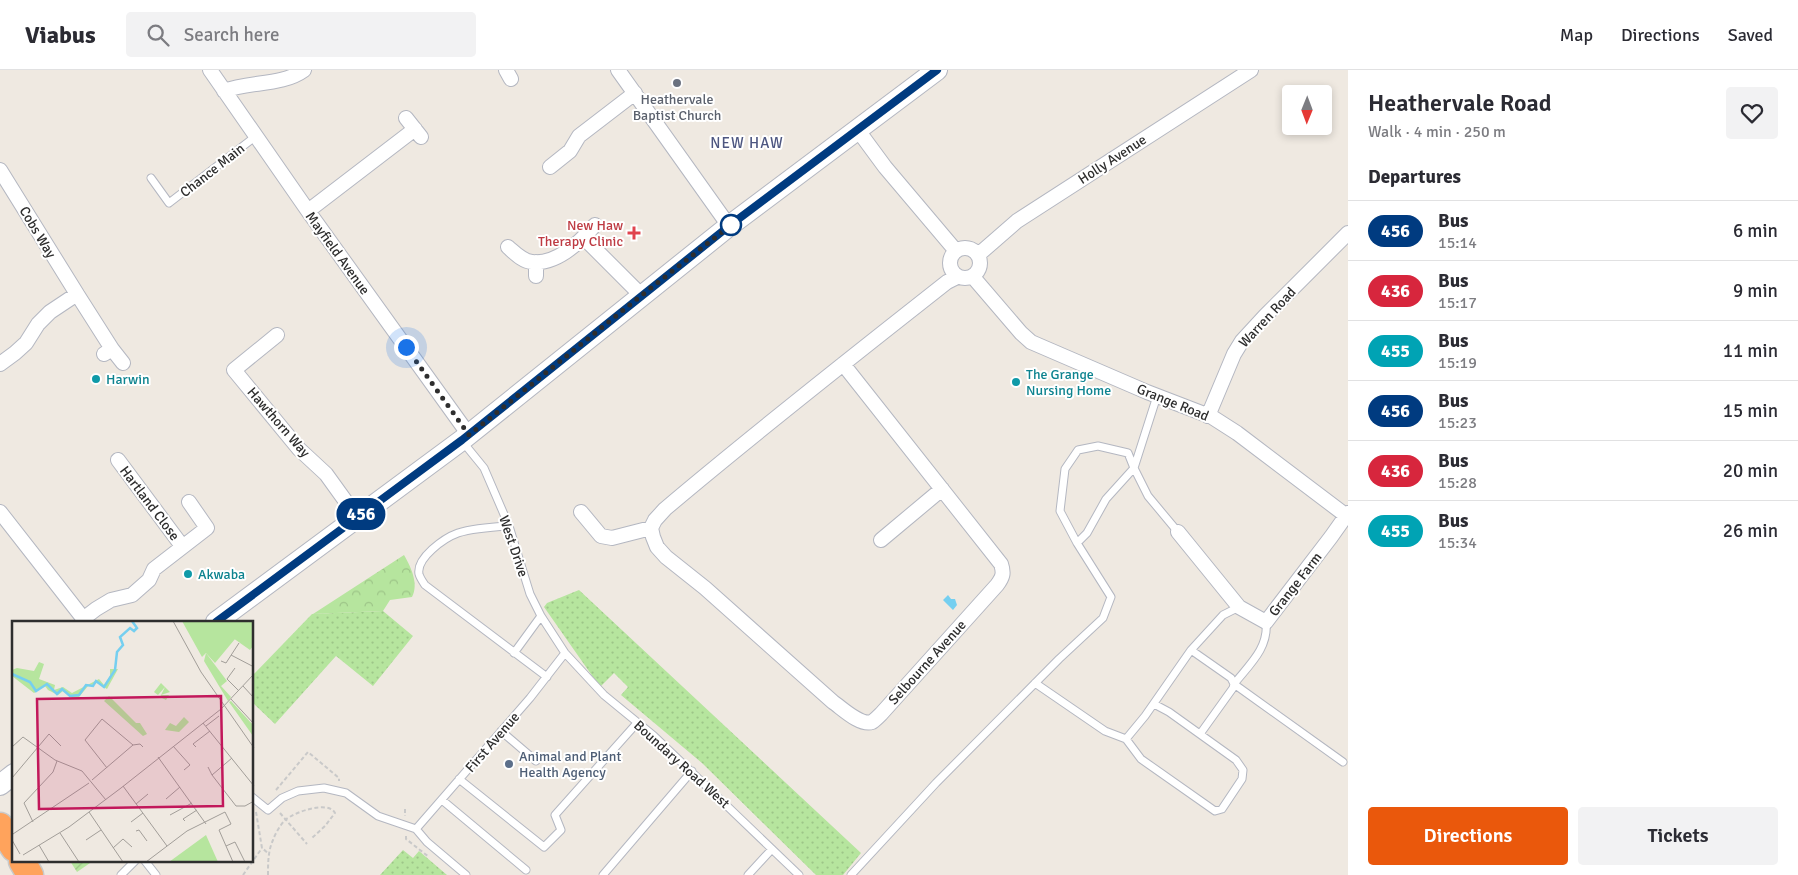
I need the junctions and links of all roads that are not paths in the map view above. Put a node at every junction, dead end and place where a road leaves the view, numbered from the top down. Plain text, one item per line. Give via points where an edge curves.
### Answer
1 (210, 70) edge
2 (304, 70) edge
3 (937, 70) edge
4 (1251, 70) edge
5 (623, 72) edge
6 (224, 91) junction
7 (635, 93) junction
8 (414, 128) dead end
9 (856, 130) junction
10 (256, 136) junction
11 (550, 167) dead end
12 (0, 170) edge
13 (151, 178) dead end
14 (308, 211) junction
15 (595, 225) dead end
16 (729, 226) junction
17 (1348, 234) edge
18 (584, 238) junction
19 (508, 248) dead end
20 (956, 250) junction
21 (978, 255) junction
22 (957, 277) junction
23 (973, 277) junction
24 (77, 294) junction
25 (642, 295) junction
26 (277, 335) dead end
27 (123, 363) dead end
28 (0, 364) edge
29 (843, 364) junction
30 (1157, 396) junction
31 (1208, 416) junction
32 (465, 438) junction
33 (118, 460) dead end
34 (1134, 468) junction
35 (942, 489) junction
36 (189, 502) dead end
37 (0, 512) edge
38 (581, 512) dead end
39 (1347, 515) edge
40 (357, 517) junction
41 (509, 526) junction
42 (651, 528) junction
43 (1178, 532) joint
44 (880, 540) dead end
45 (1077, 543) junction
46 (182, 546) junction
47 (1239, 607) junction
48 (541, 616) junction
49 (85, 621) edge
50 (217, 621) edge
51 (1266, 622) junction
52 (1191, 650) junction
53 (514, 653) junction
54 (565, 653) junction
55 (547, 677) junction
56 (1035, 683) junction
57 (1234, 684) junction
58 (1154, 704) junction
59 (637, 723) junction
60 (501, 731) junction
61 (1200, 734) junction
62 (1126, 739) junction
63 (536, 761) dead end
64 (1343, 762) dead end
65 (692, 771) junction
66 (12, 776) edge
67 (459, 779) junction
68 (0, 785) edge
69 (254, 798) edge
70 (442, 800) junction
71 (0, 826) edge
72 (416, 829) junction
73 (12, 845) edge
74 (772, 849) junction
75 (23, 862) edge
76 (134, 862) edge
77 (146, 862) edge
78 (526, 870) dead end
79 (30, 875) edge
80 (121, 875) edge
81 (156, 875) edge
82 (466, 875) edge
83 (603, 875) edge
84 (748, 875) edge
85 (799, 875) edge
86 (851, 875) edge

1 - 6 street, Mayfield Avenue
2 - 6 street via 283,79
3 - 9 main road
4 - 21 street, Holly Avenue via 1017,220
5 - 7 street
6 - 10 street, Mayfield Avenue
7 - 11 street via 579,136 570,151
7 - 16 street
8 - 14 street
9 - 16 main road
9 - 20 street
10 - 13 lane, Chance Main via 169,203
10 - 14 street, Mayfield Avenue
12 - 24 street, Cobs Way
14 - 32 street, Mayfield Avenue
15 - 18 street
16 - 25 main road
17 - 31 street, Warren Road via 1242,341
18 - 19 street via 536,269
18 - 25 street
20 - 21 street via 970,249
20 - 22 street via 949,264
21 - 23 street via 980,264
22 - 23 street
22 - 29 street
23 - 30 street, Grange Road via 1031,342
24 - 27 street, Cobs Way via 108,351
24 - 28 street via 50,312 26,343
25 - 32 main road
26 - 40 street, Hawthorn Way via 234,370 300,449 326,474
29 - 35 street, Selbourne Avenue
29 - 42 street via 665,509
30 - 31 street, Grange Road
30 - 34 lane
31 - 39 street, Grange Road via 1237,433
32 - 40 main road
32 - 41 lane, West Drive via 484,468
33 - 46 street, Hartland Close
34 - 43 lane via 1148,496
34 - 45 lane via 1106,499 1087,533
34 - 45 lane via 1128,453 1098,446 1078,450 1065,469 1060,511
35 - 42 street, Selbourne Avenue via 1001,564 1003,577 881,714 866,723 833,702 666,557 657,547
35 - 44 street
36 - 46 street, Hartland Close via 207,528
37 - 49 street
38 - 42 street via 588,531 600,536 612,538
39 - 51 street, Grange Farm
40 - 50 main road
41 - 48 lane, West Drive via 530,594
41 - 53 lane via 456,534 426,556 420,564 419,575 425,585
43 - 47 street, Grange Farm
45 - 56 lane via 1111,597 1103,618
46 - 49 street, Hartland Close via 154,569 149,580 132,595 111,600
47 - 51 street, Grange Farm
47 - 52 lane via 1222,615
48 - 53 lane
48 - 54 lane, West Drive
51 - 57 lane via 1264,645
52 - 57 lane via 1231,678
52 - 58 lane
53 - 55 lane
54 - 55 lane, First Avenue
54 - 59 lane, Boundary Road West via 604,695
55 - 60 lane, First Avenue
56 - 62 lane via 1105,731
56 - 86 lane
57 - 61 lane
57 - 64 lane
58 - 61 lane
58 - 62 lane
59 - 65 lane, Boundary Road West
59 - 67 lane via 555,815 561,830 544,848
60 - 63 lane
60 - 67 lane, First Avenue
61 - 62 lane via 1236,760 1243,770 1242,778 1222,809 1215,810 1141,759
65 - 74 lane, Boundary Road West
65 - 83 lane
66 - 68 main road
67 - 70 lane, First Avenue
69 - 72 lane via 268,810 282,798 298,791 338,790 378,816
70 - 72 lane, First Avenue
70 - 78 lane
71 - 73 highway
72 - 82 lane via 426,842
74 - 84 lane
74 - 85 lane, Boundary Road West
75 - 79 highway
76 - 80 lane
77 - 81 lane

